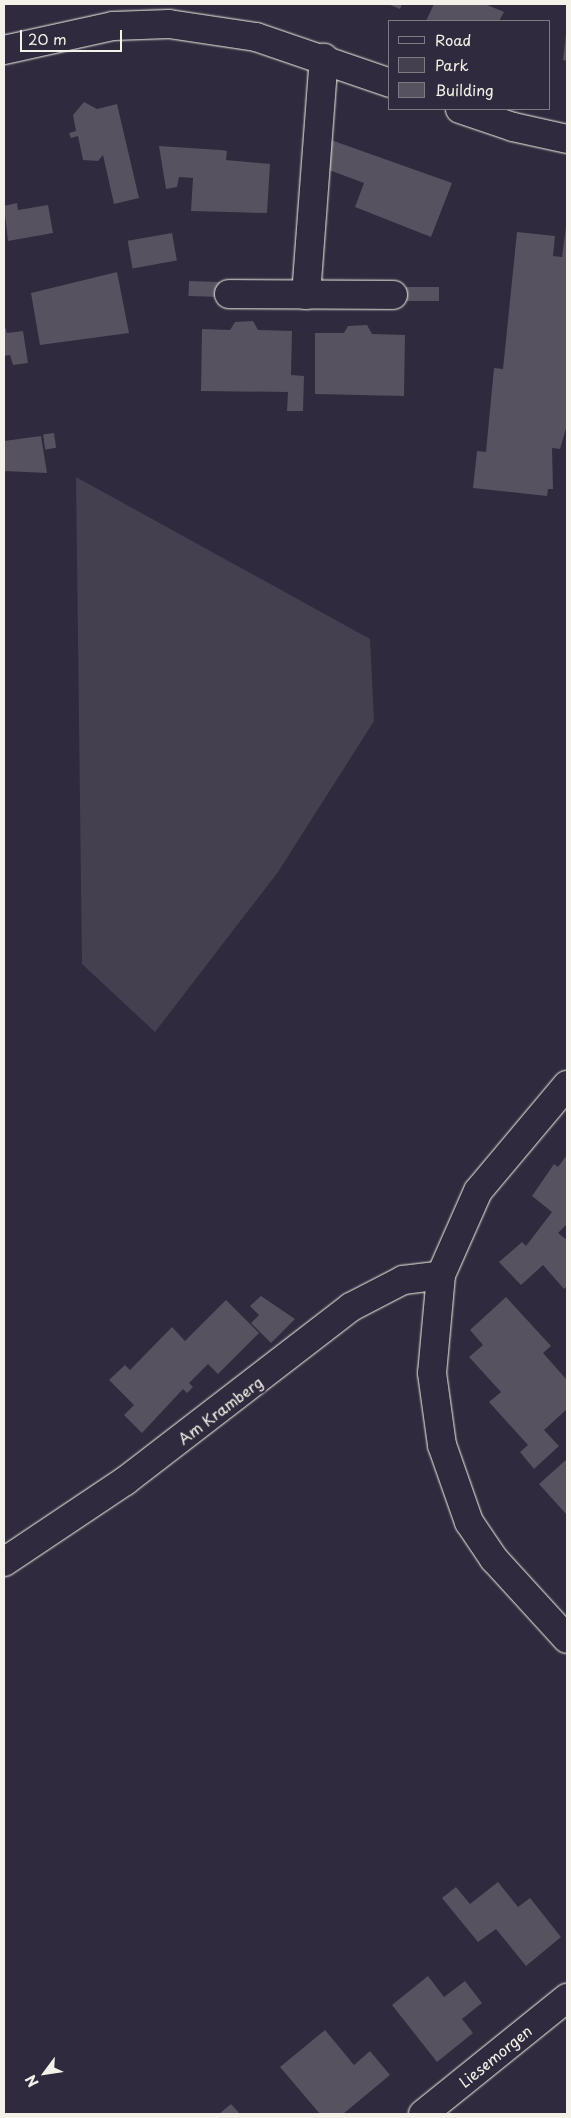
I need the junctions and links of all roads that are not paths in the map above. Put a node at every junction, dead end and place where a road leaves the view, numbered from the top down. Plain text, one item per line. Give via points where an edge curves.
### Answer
1 (4, 50) edge
2 (324, 58) junction
3 (388, 82) edge
4 (463, 110) edge
5 (567, 139) edge
6 (230, 294) dead end
7 (306, 295) junction
8 (393, 295) dead end
9 (567, 1085) edge
10 (440, 1275) junction
11 (4, 1562) edge
12 (567, 1639) edge
13 (567, 1998) edge
14 (423, 2114) edge

1 - 2 street via 113,26 169,24 256,37
2 - 3 street
2 - 7 street
4 - 5 street via 513,128
6 - 7 street
7 - 8 street
9 - 10 street via 478,1191
10 - 11 street, Am Kramberg via 403,1280 351,1307 125,1481
10 - 12 street via 432,1373 448,1462 469,1522 494,1559
13 - 14 street, Liesemorgen

